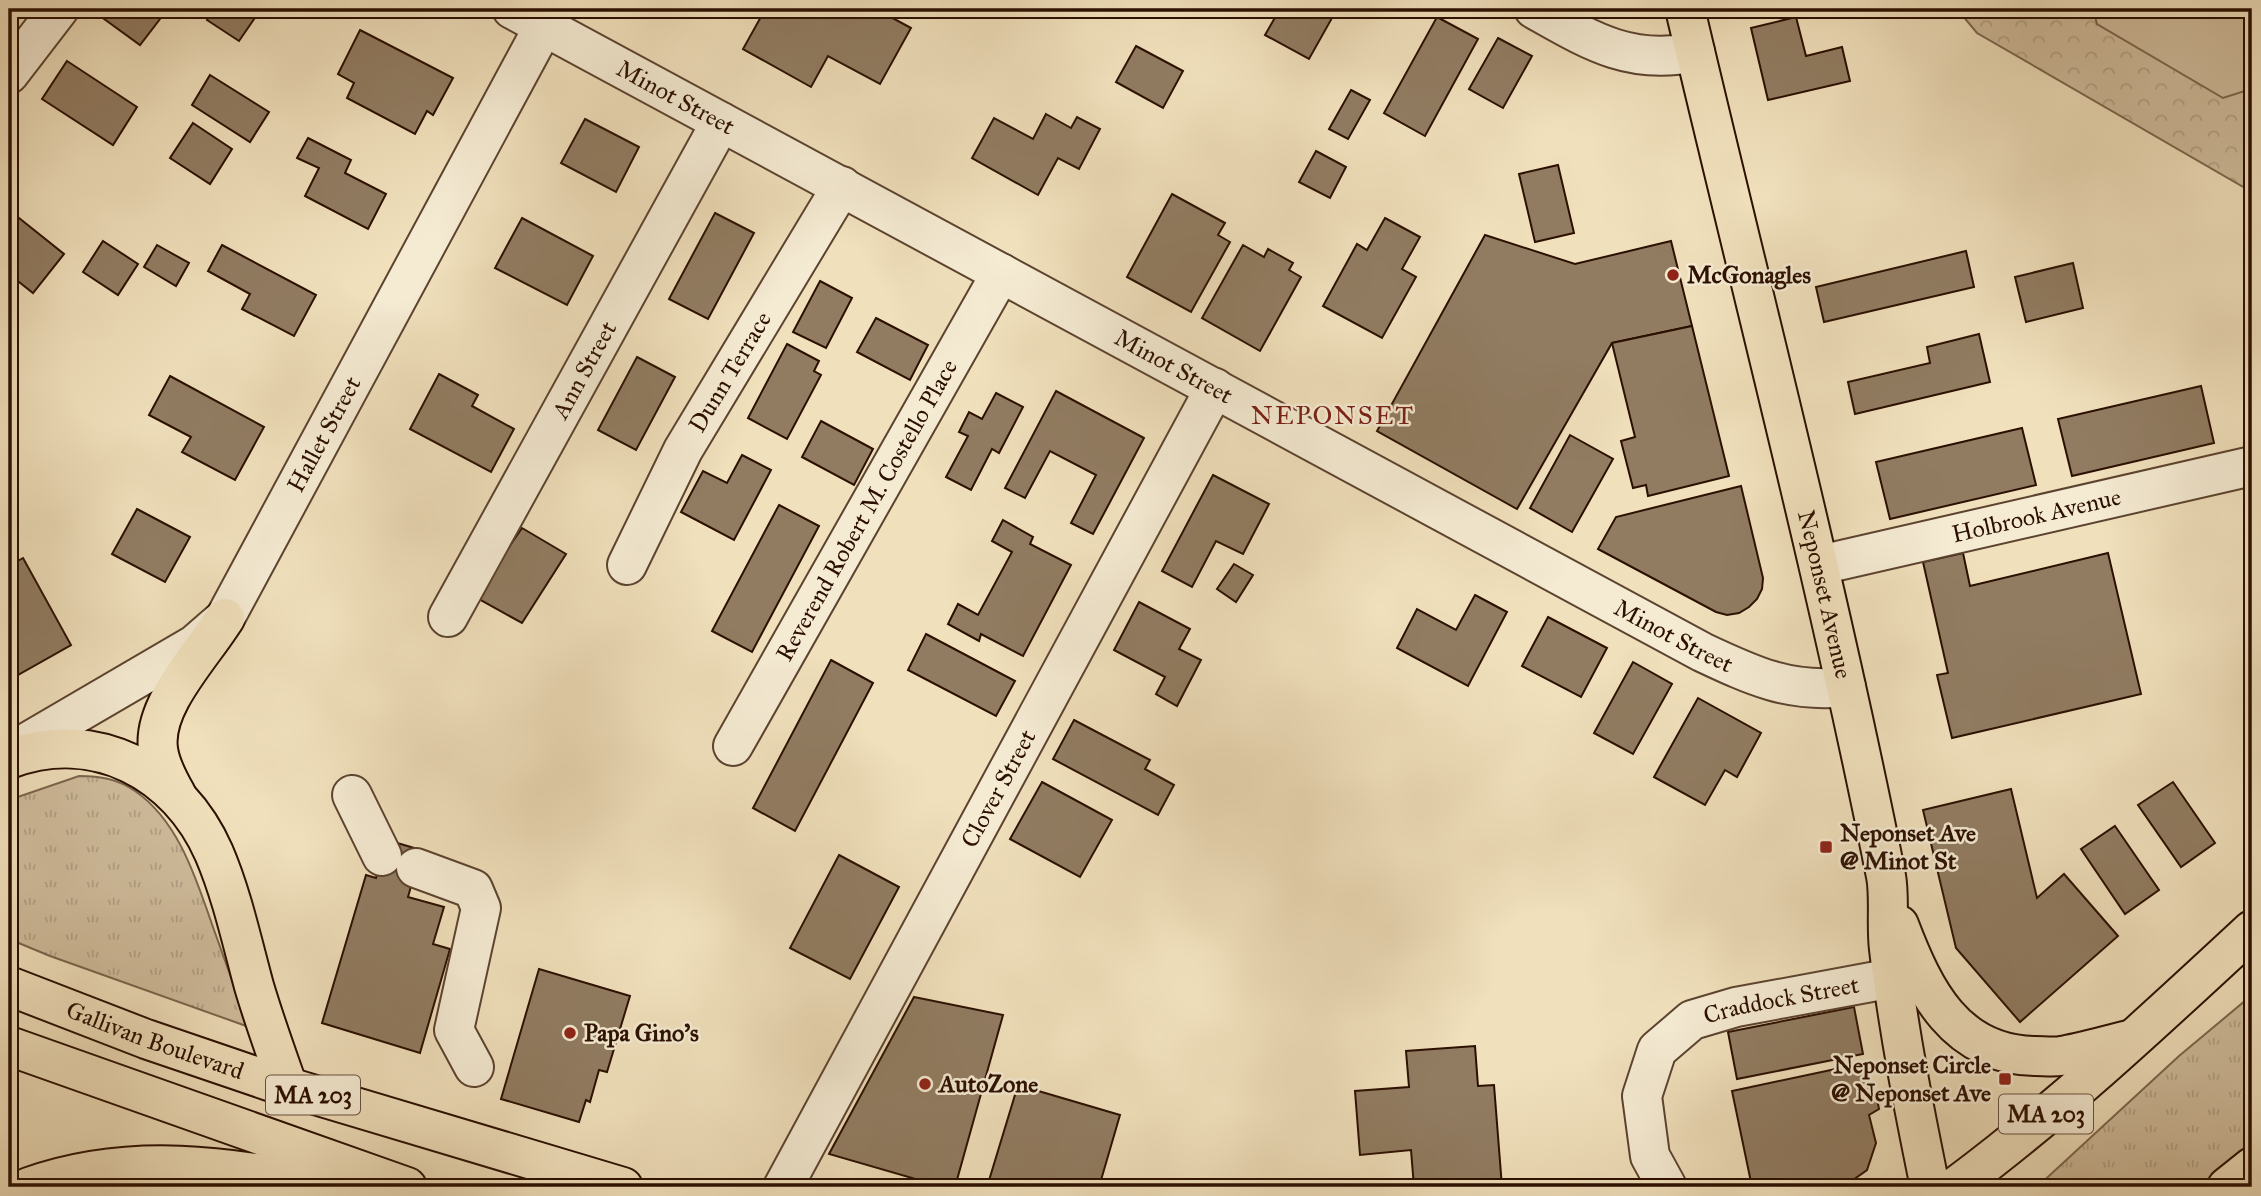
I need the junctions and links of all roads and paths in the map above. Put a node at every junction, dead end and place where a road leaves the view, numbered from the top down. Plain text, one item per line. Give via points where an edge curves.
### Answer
1 (59, 9) edge
2 (1534, 9) edge
3 (1685, 9) edge
4 (528, 17) edge
5 (1695, 52) junction
6 (9, 75) edge
7 (720, 122) junction
8 (842, 186) junction
9 (1001, 273) junction
10 (1215, 388) junction
11 (2252, 466) edge
12 (627, 565) dead end
13 (1820, 565) junction
14 (233, 604) junction
15 (448, 617) dead end
16 (1846, 687) junction
17 (733, 746) dead end
18 (9, 753) edge
19 (9, 759) edge
20 (352, 796) dead end
21 (179, 799) junction
22 (1887, 882) junction
23 (2252, 930) edge
24 (1893, 978) junction
25 (9, 986) edge
26 (2135, 1039) junction
27 (9, 1046) edge
28 (474, 1066) dead end
29 (288, 1087) junction
30 (2252, 1167) edge
31 (29, 1187) edge
32 (332, 1187) edge
33 (407, 1187) edge
34 (623, 1187) edge
35 (783, 1187) edge
36 (1667, 1187) edge
37 (1930, 1187) edge
38 (1955, 1187) edge
39 (2227, 1187) edge

1 - 6 street
2 - 5 street via 1625,53 1672,57
3 - 5 main road, Neponset Avenue
4 - 7 street, Minot Street
4 - 14 street, Hallet Street
5 - 13 main road, Neponset Avenue
7 - 8 street, Minot Street
7 - 15 street, Ann Street
8 - 9 street, Minot Street
8 - 12 street, Dunn Terrace via 683,450
9 - 10 street, Minot Street
9 - 17 street, Reverend Robert M. Costello Place
10 - 16 street, Minot Street via 1702,652 1778,684
10 - 35 street, Clover Street
11 - 13 street, Holbrook Avenue
13 - 16 main road, Neponset Avenue
14 - 18 street, Hallet Street via 194,645
14 - 21 main road via 172,695 158,730 163,767
16 - 22 main road, Neponset Avenue
19 - 21 main road via 60,748 100,752 142,768
20 - 28 street via 399,862 473,889 481,908 454,1030
21 - 29 main road via 214,852
22 - 24 main road, Neponset Avenue
22 - 26 main road via 1916,969 1944,1014 1980,1044 2000,1053 2060,1056
23 - 26 main road, MA 203
24 - 36 street, Craddock Street via 1736,1007 1692,1020 1657,1050 1642,1096 1650,1156
24 - 37 main road, Neponset Avenue
25 - 29 main road, Gallivan Boulevard / MA 203
26 - 38 main road, MA 203
27 - 33 main road, MA 203
29 - 34 main road, Gallivan Boulevard / MA 203
30 - 39 main road
31 - 32 main road via 76,1172 173,1164

